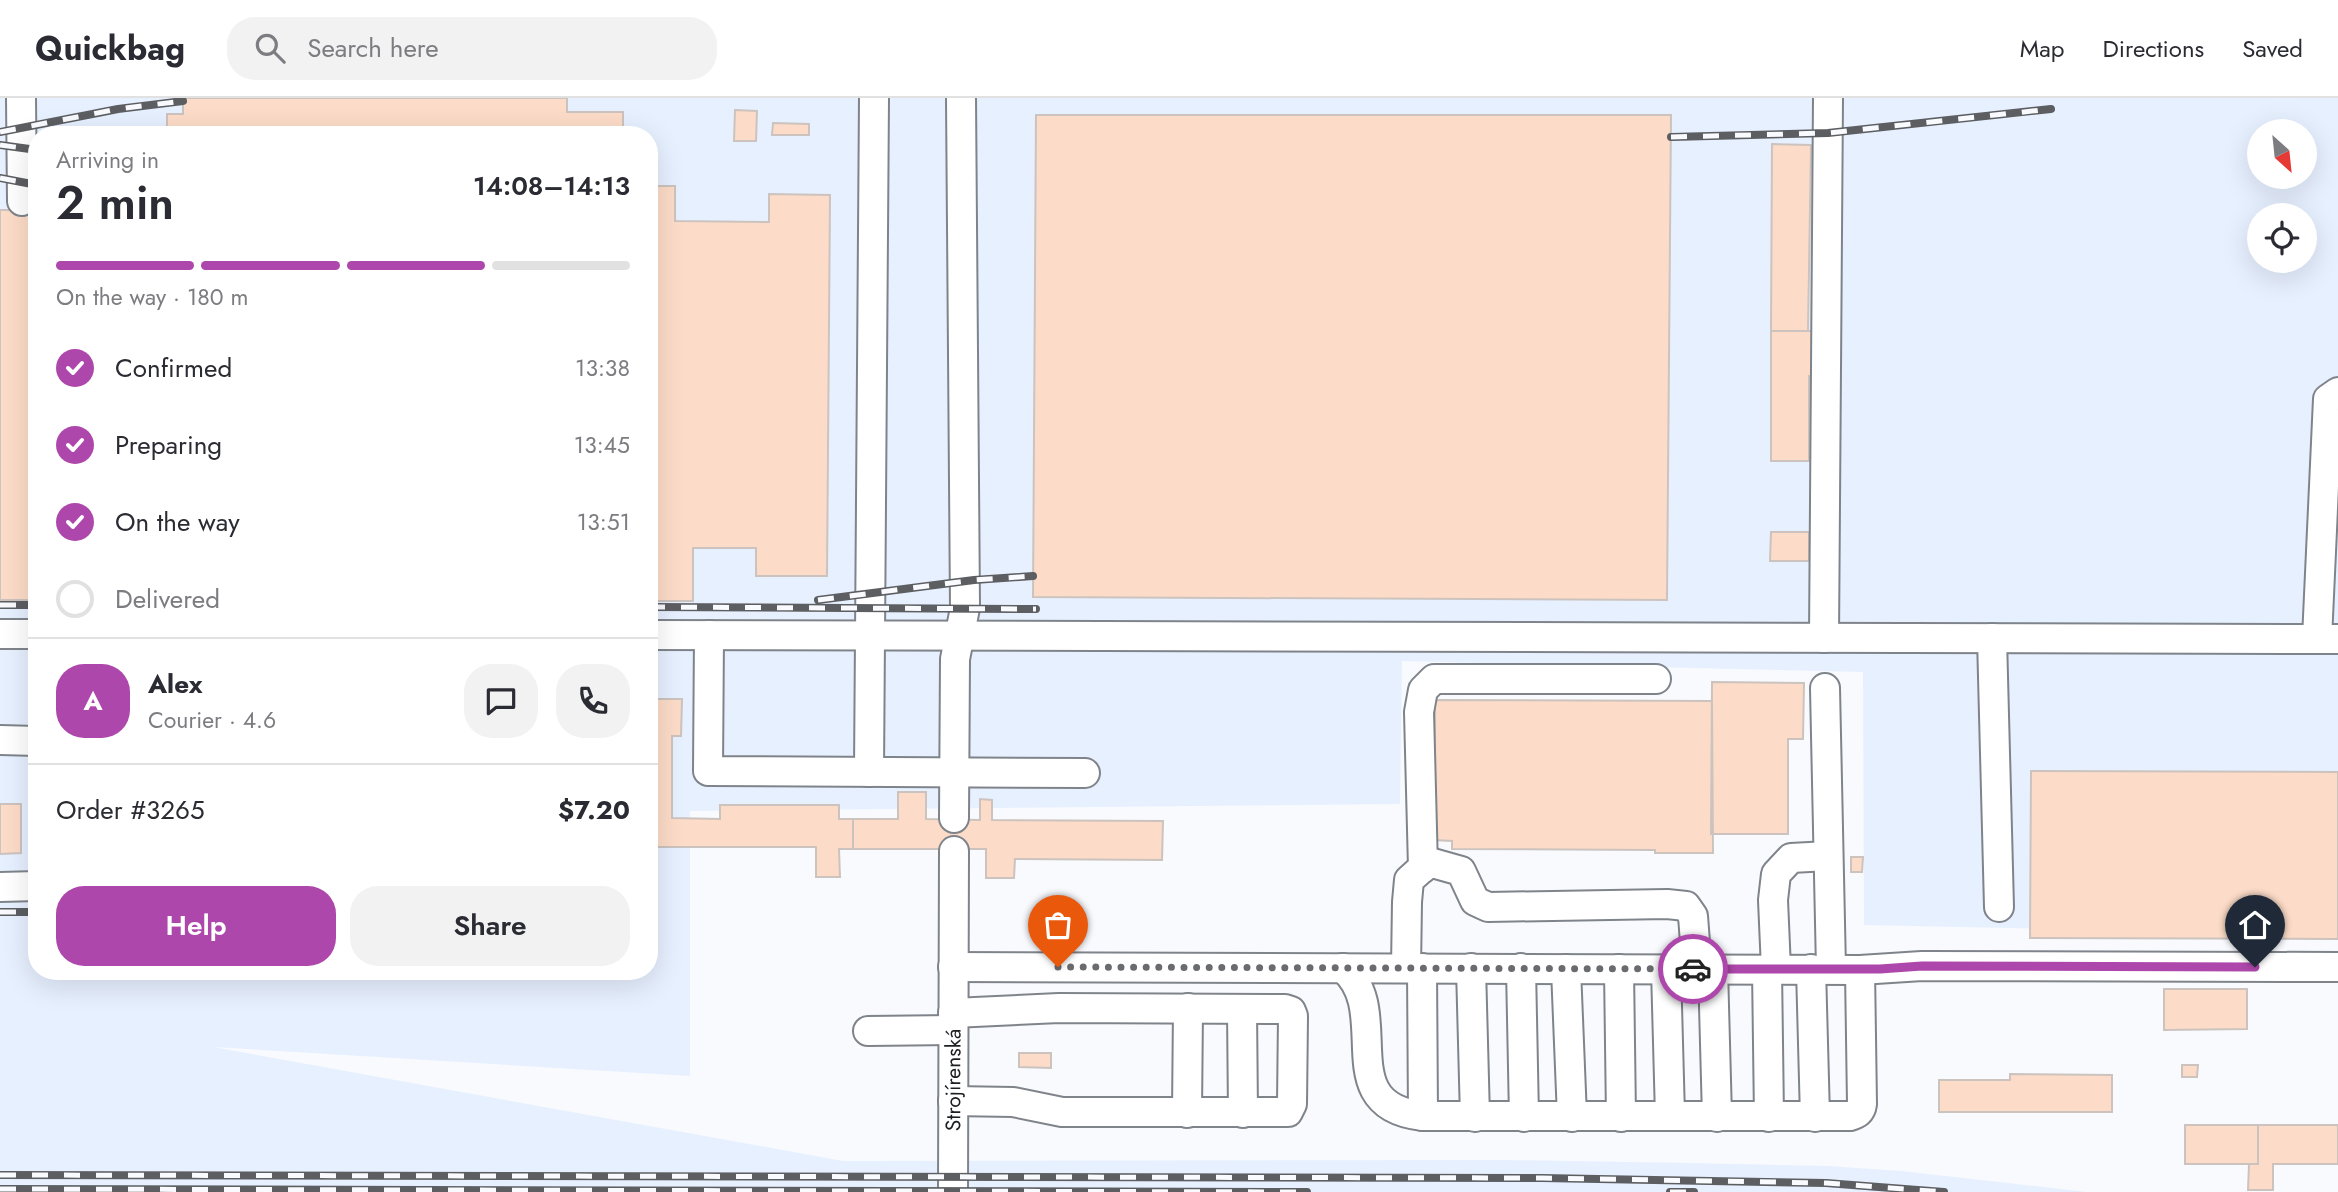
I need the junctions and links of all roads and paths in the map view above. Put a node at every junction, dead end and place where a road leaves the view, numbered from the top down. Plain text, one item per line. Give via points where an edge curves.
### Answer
1 (21, 98) edge
2 (874, 98) edge
3 (961, 98) edge
4 (1828, 98) edge
5 (22, 201) dead end
6 (2338, 392) edge
7 (0, 634) edge
8 (28, 634) edge
9 (658, 635) edge
10 (709, 635) junction
11 (870, 636) junction
12 (960, 636) junction
13 (1824, 638) junction
14 (1992, 638) junction
15 (2328, 639) edge
16 (1656, 679) dead end
17 (1825, 688) dead end
18 (0, 740) edge
19 (28, 741) edge
20 (869, 772) junction
21 (954, 772) junction
22 (1085, 773) dead end
23 (954, 818) dead end
24 (954, 851) dead end
25 (1828, 856) junction
26 (1423, 867) junction
27 (28, 886) edge
28 (0, 887) edge
29 (1999, 907) dead end
30 (953, 967) junction
31 (2338, 967) edge
32 (1343, 968) junction
33 (1414, 968) junction
34 (1471, 968) junction
35 (1521, 968) junction
36 (1566, 969) junction
37 (1619, 969) junction
38 (1666, 969) junction
39 (1705, 969) junction
40 (1771, 969) junction
41 (1821, 969) junction
42 (1860, 970) junction
43 (1188, 1009) junction
44 (1242, 1009) junction
45 (953, 1021) junction
46 (868, 1031) dead end
47 (953, 1101) junction
48 (1188, 1113) junction
49 (1243, 1113) junction
50 (1423, 1116) junction
51 (1475, 1116) junction
52 (1524, 1116) junction
53 (1572, 1116) junction
54 (1621, 1116) junction
55 (1670, 1116) junction
56 (1769, 1116) junction
57 (1815, 1116) junction
58 (1717, 1117) junction
59 (953, 1192) edge

1 - 5 street
2 - 11 street
3 - 12 street via 965,608
4 - 13 street
6 - 15 street via 2329,399
7 - 8 street
9 - 10 street
10 - 11 street
10 - 20 street via 708,771
11 - 12 street
11 - 20 street
12 - 13 street
12 - 21 street via 955,659
13 - 14 street
14 - 15 street
14 - 29 street
16 - 26 street via 1434,680 1423,690 1419,712
17 - 25 street
18 - 19 street
20 - 21 street
21 - 22 street
21 - 23 street
24 - 30 street, Strojírenská
25 - 40 street via 1791,858 1776,874
25 - 41 street
26 - 33 street via 1409,880 1407,902
26 - 39 street via 1429,862 1461,871 1475,901 1488,907 1686,906 1693,916
27 - 28 street
30 - 32 street
30 - 45 street, Strojírenská
31 - 42 street via 1922,966
32 - 33 street
32 - 50 street via 1359,985 1365,1007 1368,1073 1376,1094 1397,1111
33 - 34 street
33 - 50 street
34 - 35 street
34 - 51 street
35 - 36 street
35 - 52 street
36 - 37 street
36 - 53 street
37 - 38 street
37 - 54 street
38 - 39 street
38 - 55 street
39 - 40 street
39 - 58 street
40 - 41 street
40 - 56 street
41 - 42 street
41 - 57 street
42 - 57 street via 1861,1110 1850,1116
43 - 44 street
43 - 45 street via 1059,1008
43 - 48 street
44 - 49 street
44 - 49 street via 1285,1009 1293,1016 1291,1111
45 - 46 street
45 - 47 street, Strojírenská
47 - 48 street via 1013,1102 1062,1112
47 - 59 street, Strojírenská
48 - 49 street
50 - 51 street
51 - 52 street
52 - 53 street
53 - 54 street
54 - 55 street
55 - 58 street
56 - 57 street
56 - 58 street

